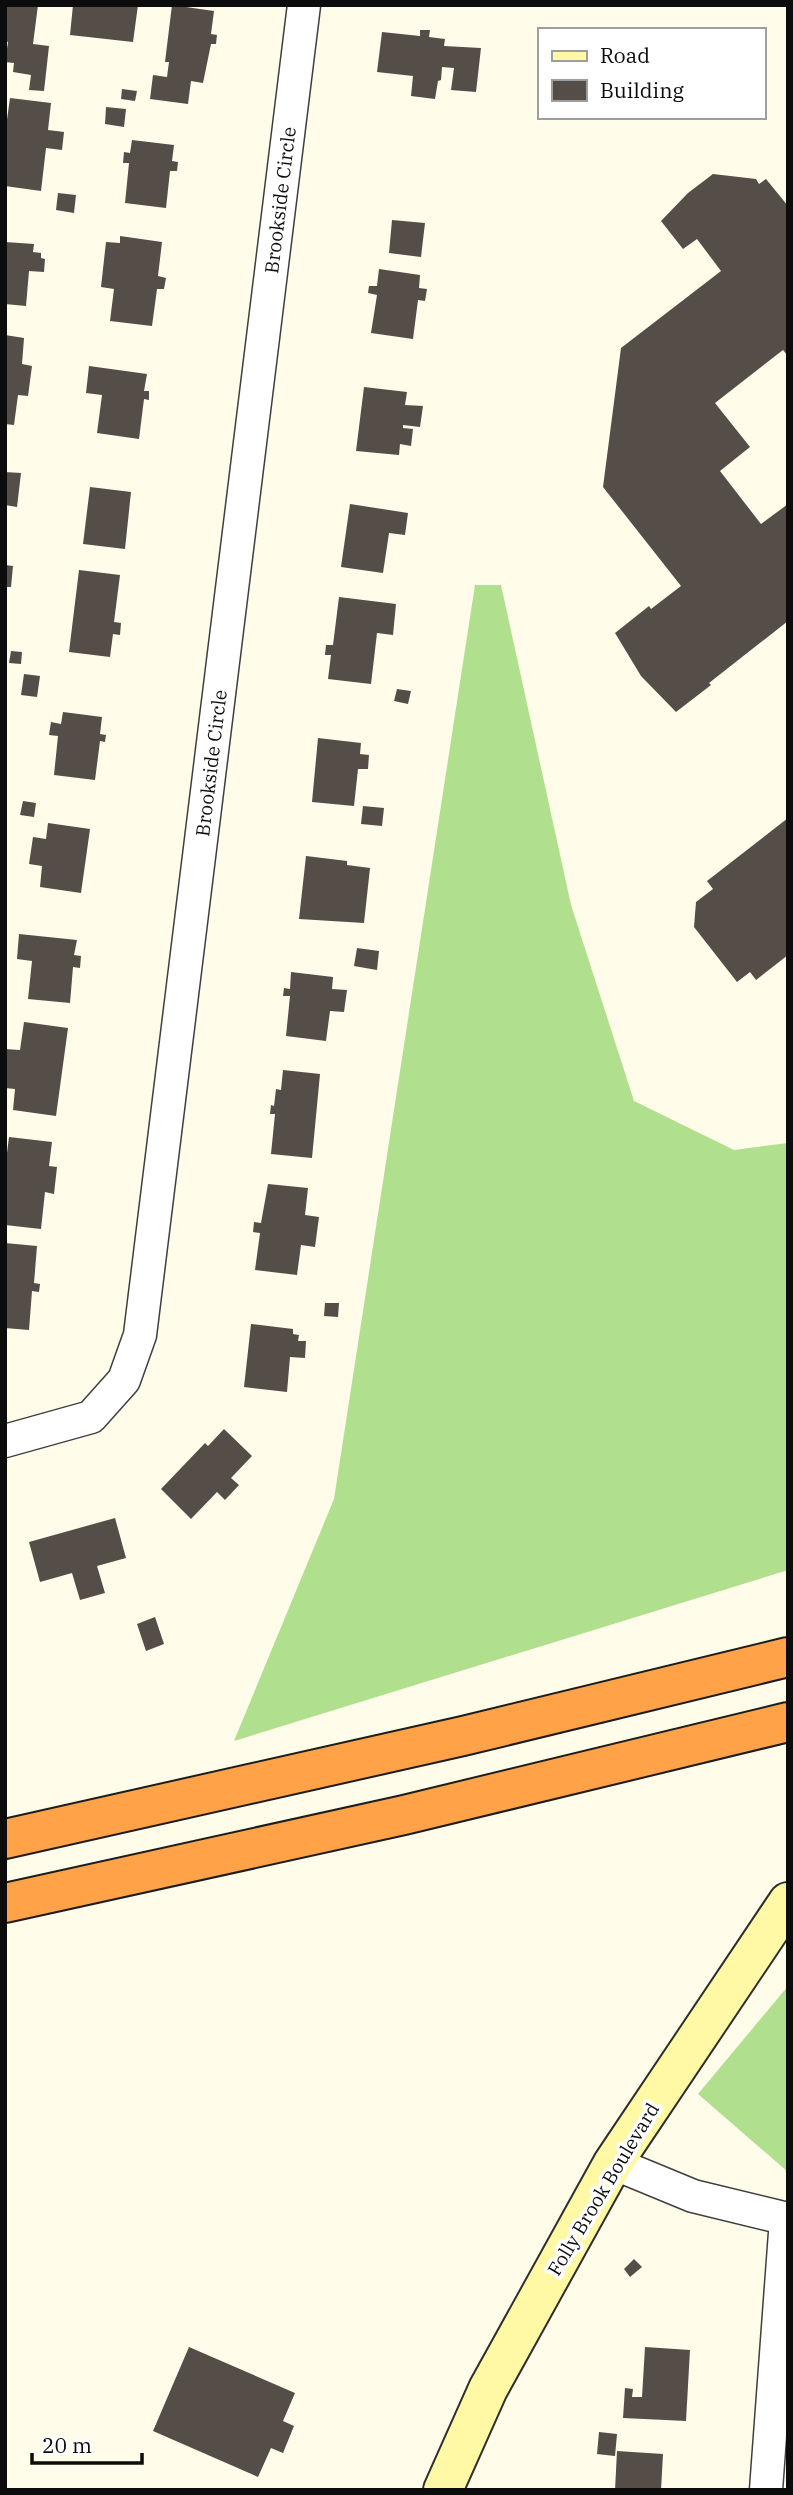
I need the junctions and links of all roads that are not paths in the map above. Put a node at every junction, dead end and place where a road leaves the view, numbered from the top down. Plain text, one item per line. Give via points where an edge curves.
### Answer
1 (304, 5) edge
2 (5, 1441) edge
3 (788, 1657) edge
4 (788, 1722) edge
5 (5, 1839) edge
6 (788, 1902) edge
7 (5, 1903) edge
8 (613, 2164) junction
9 (787, 2219) edge
10 (443, 2490) edge
11 (766, 2490) edge

1 - 2 street, Brookside Circle via 140,1335 124,1380 91,1417
3 - 5 highway
4 - 7 highway via 404,1815
6 - 8 street, Folly Brook Boulevard
8 - 9 street via 693,2196
8 - 10 street, Folly Brook Boulevard via 488,2389
9 - 11 street

